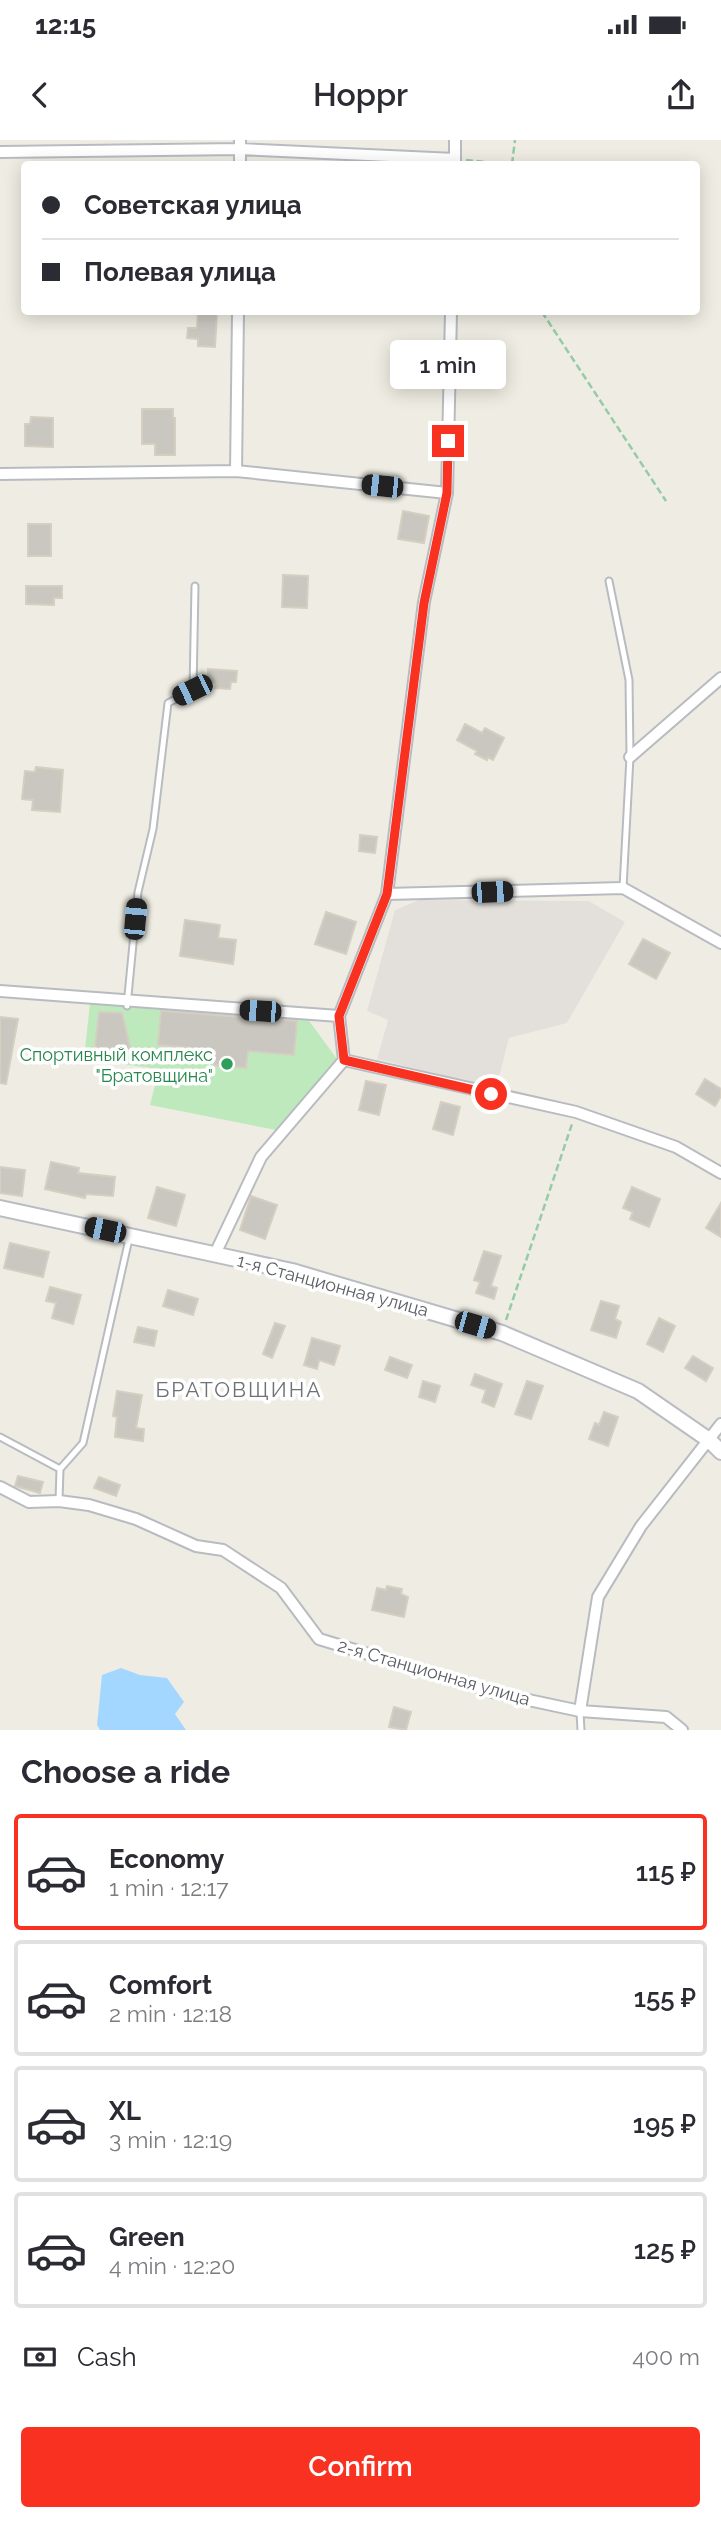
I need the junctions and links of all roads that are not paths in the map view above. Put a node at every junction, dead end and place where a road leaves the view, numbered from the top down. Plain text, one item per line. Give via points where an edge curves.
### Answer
1 (455, 140) edge
2 (240, 145) edge
3 (0, 152) edge
4 (442, 161) edge
5 (455, 161) edge
6 (238, 315) edge
7 (452, 315) edge
8 (236, 471) junction
9 (0, 474) edge
10 (447, 493) junction
11 (609, 581) dead end
12 (195, 586) dead end
13 (721, 678) edge
14 (630, 757) junction
15 (623, 888) junction
16 (387, 894) junction
17 (721, 943) edge
18 (0, 991) edge
19 (127, 1004) junction
20 (339, 1016) junction
21 (344, 1060) junction
22 (721, 1173) edge
23 (0, 1208) edge
24 (130, 1236) junction
25 (215, 1254) junction
26 (721, 1424) edge
27 (0, 1437) edge
28 (709, 1440) junction
29 (721, 1452) edge
30 (60, 1469) junction
31 (0, 1488) edge
32 (59, 1501) junction
33 (580, 1711) junction
34 (581, 1730) edge
35 (682, 1730) edge

1 - 5 street
2 - 3 street
2 - 4 street
6 - 8 street
7 - 10 street
8 - 9 street
8 - 10 street
10 - 16 street via 424,603
11 - 14 lane via 629,680
12 - 19 lane via 192,690 167,703 153,829 138,892
13 - 14 street
14 - 15 lane
15 - 16 street
15 - 17 street
16 - 20 street
18 - 19 street
19 - 20 street
20 - 21 street
21 - 22 street via 576,1112 676,1147
21 - 25 street via 261,1157
23 - 24 main road, 1-я Станционная улица
24 - 25 main road, 1-я Станционная улица
24 - 30 lane via 83,1443
25 - 28 main road, 1-я Станционная улица via 292,1270 502,1333 638,1391
26 - 28 street
27 - 30 lane
28 - 29 main road, 1-я Станционная улица
28 - 33 street via 641,1526 598,1597
30 - 32 lane
31 - 32 street, 2-я Станционная улица via 29,1502
32 - 33 street, 2-я Станционная улица via 136,1519 196,1546 223,1550 281,1588 319,1639 496,1693
33 - 34 lane
33 - 35 street, 2-я Станционная улица via 666,1717

